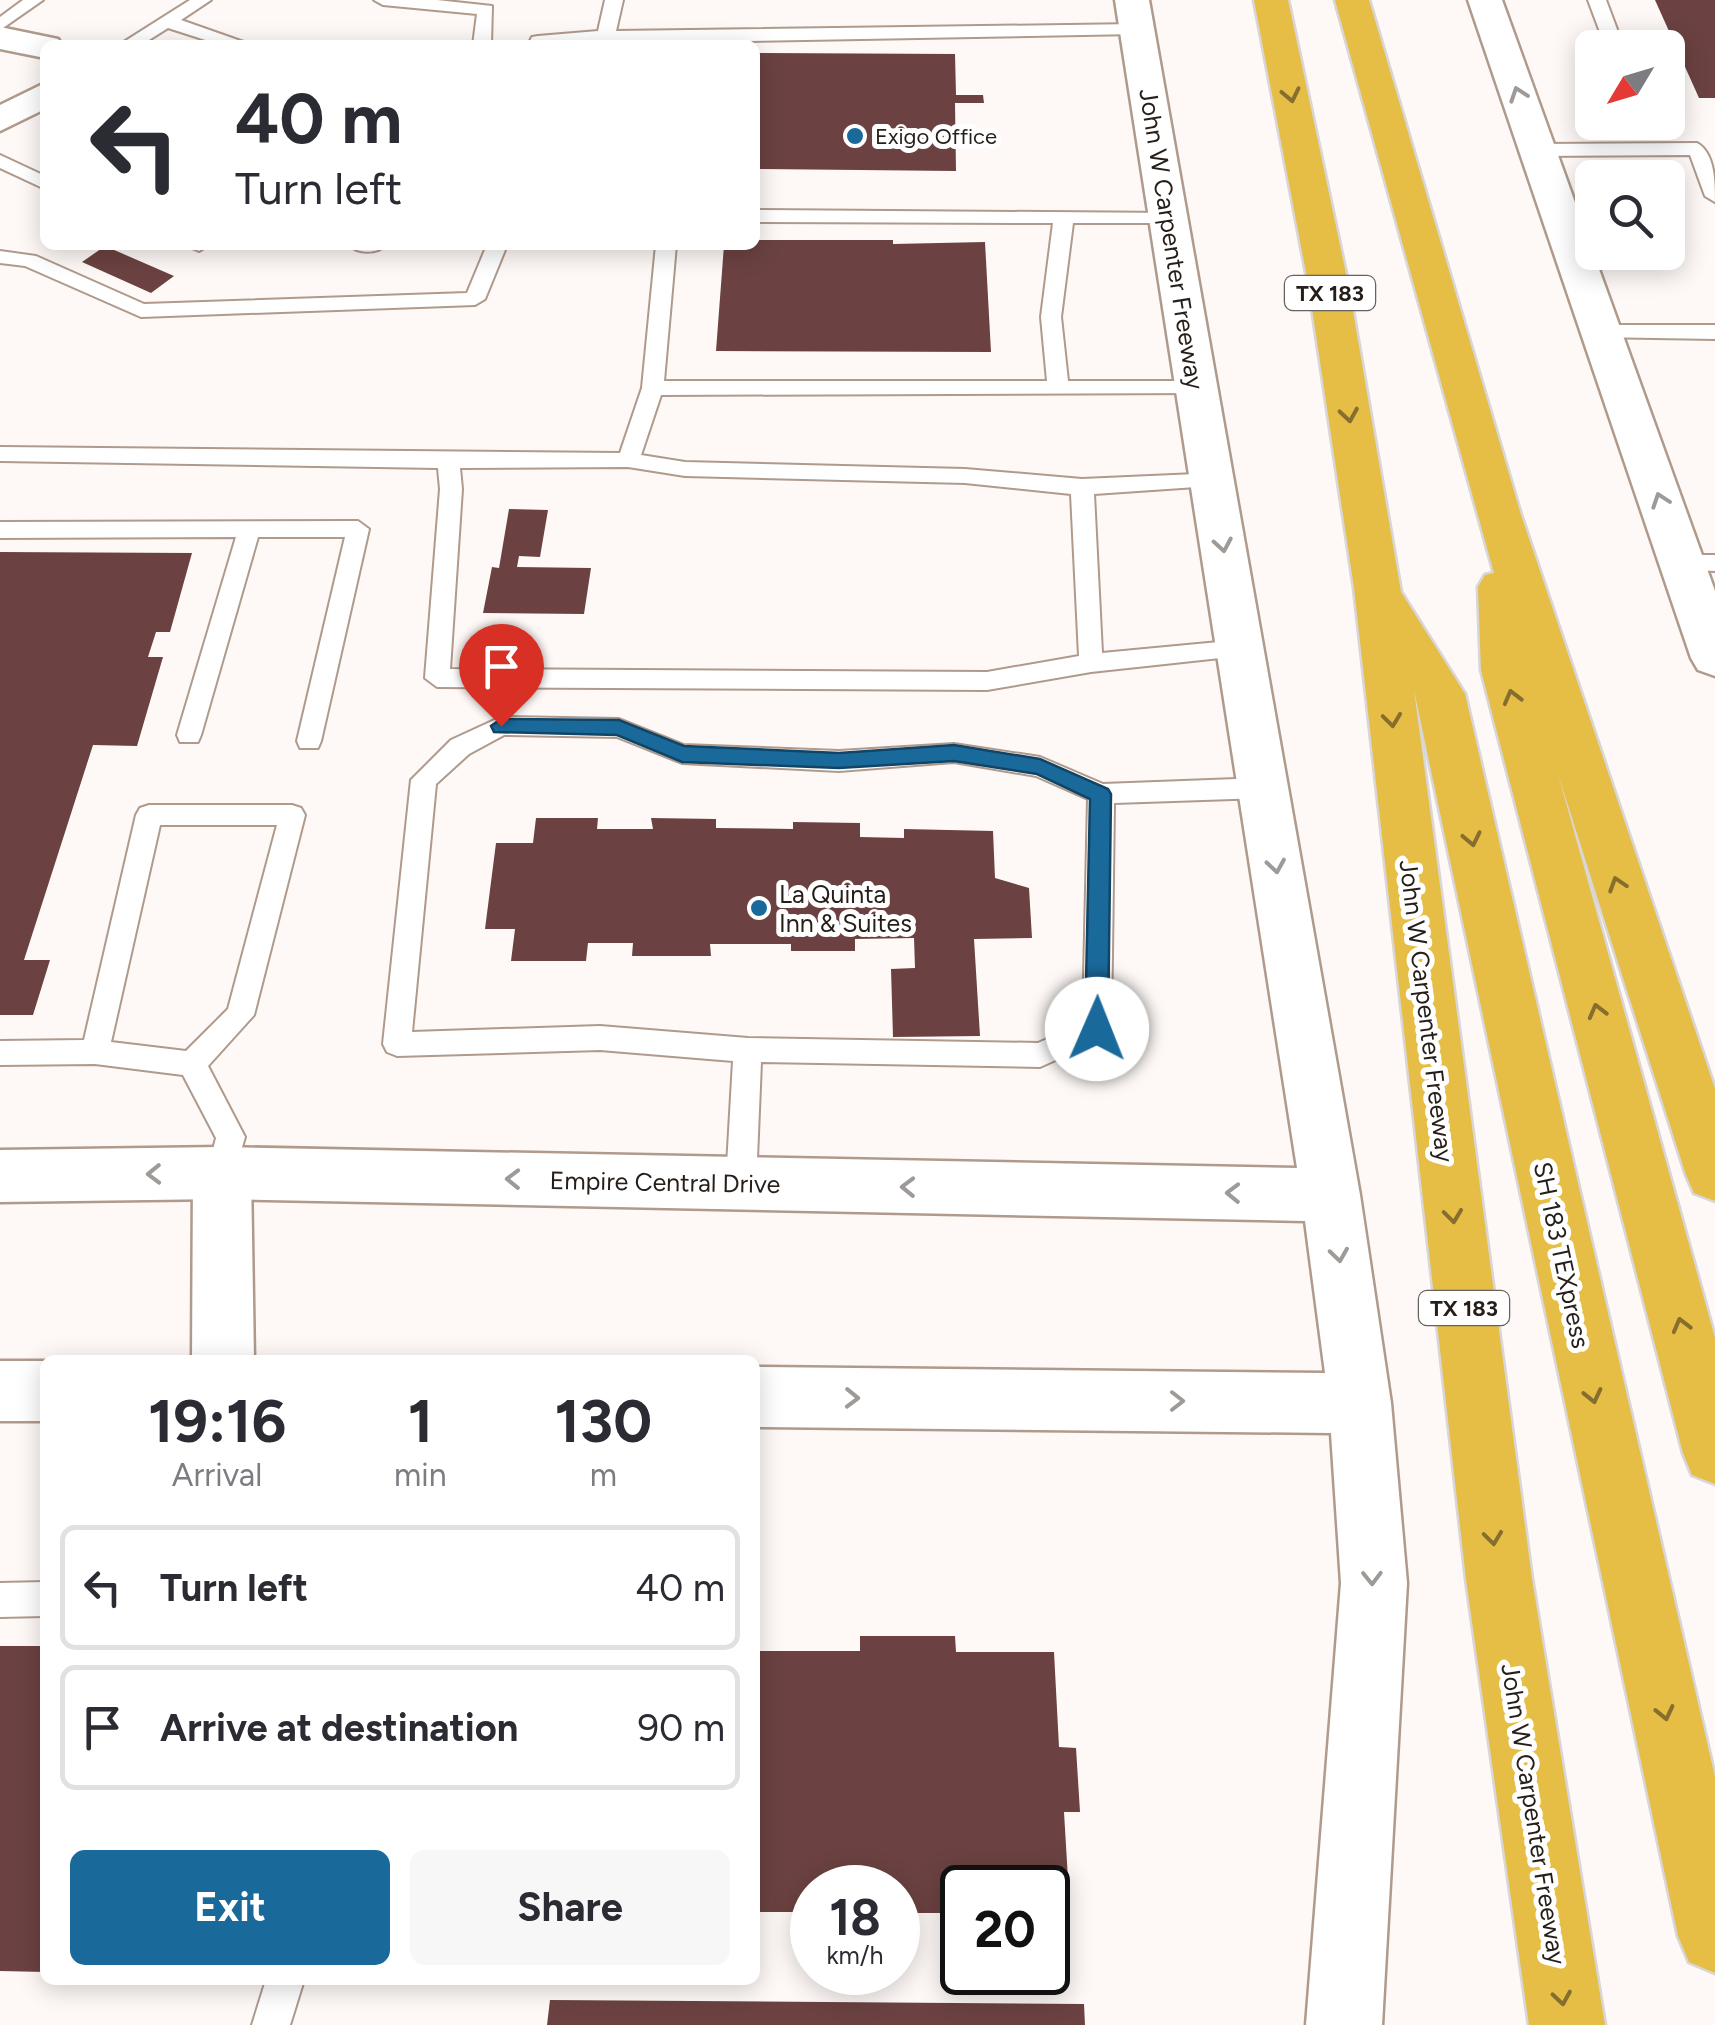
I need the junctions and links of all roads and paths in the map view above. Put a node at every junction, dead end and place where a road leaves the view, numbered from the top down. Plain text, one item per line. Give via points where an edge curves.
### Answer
1 (34, 0) edge
2 (202, 0) edge
3 (383, 0) edge
4 (614, 0) edge
5 (1271, 0) edge
6 (1352, 0) edge
7 (1486, 0) edge
8 (1597, 0) edge
9 (488, 5) edge
10 (1134, 15) edge
11 (167, 21) junction
12 (0, 25) edge
13 (1608, 30) edge
14 (606, 36) junction
15 (0, 38) edge
16 (136, 40) edge
17 (222, 40) edge
18 (483, 40) edge
19 (538, 40) edge
20 (640, 40) edge
21 (40, 45) edge
22 (40, 97) edge
23 (0, 120) edge
24 (1538, 150) junction
25 (0, 161) edge
26 (40, 181) edge
27 (1715, 196) edge
28 (760, 216) edge
29 (1064, 217) junction
30 (1168, 218) junction
31 (495, 250) edge
32 (666, 250) edge
33 (0, 257) edge
34 (1601, 332) junction
35 (1715, 332) edge
36 (653, 388) junction
37 (1058, 388) junction
38 (1196, 388) junction
39 (0, 454) edge
40 (628, 460) junction
41 (448, 461) junction
42 (1211, 478) junction
43 (1082, 487) junction
44 (1498, 514) junction
45 (0, 530) edge
46 (249, 530) junction
47 (1698, 563) edge
48 (1376, 588) junction
49 (1240, 649) junction
50 (1715, 658) edge
51 (1092, 663) junction
52 (189, 735) dead end
53 (310, 741) dead end
54 (1263, 788) junction
55 (1100, 794) junction
56 (748, 1050) junction
57 (95, 1052) junction
58 (0, 1053) edge
59 (192, 1064) junction
60 (222, 1173) junction
61 (1715, 1175) edge
62 (0, 1176) edge
63 (740, 1183) junction
64 (1331, 1195) junction
65 (223, 1355) edge
66 (40, 1391) edge
67 (0, 1392) edge
68 (760, 1397) edge
69 (1360, 1404) junction
70 (1715, 1453) edge
71 (40, 1599) edge
72 (0, 1600) edge
73 (1715, 1936) edge
74 (283, 1985) edge
75 (270, 2025) edge
76 (1344, 2025) edge
77 (1566, 2025) edge

1 - 12 lane
2 - 11 lane
3 - 9 lane
4 - 14 lane
5 -> 48 highway, John W Carpenter Freeway / TX 183 via 1329,288
6 - 44 highway
24 -> 7 main road
8 - 13 lane
9 - 18 lane
10 - 20 lane
10 - 30 main road, John W Carpenter Freeway
11 - 16 lane
11 - 17 lane
14 - 19 lane
14 - 20 lane
15 - 21 main road
22 - 23 main road
24 - 27 lane via 1696,149
24 - 34 main road
25 - 26 lane
28 - 29 lane
29 - 30 lane
29 - 37 lane via 1052,317
30 - 38 main road, John W Carpenter Freeway
31 - 33 lane via 474,298 141,311 29,260
32 - 36 lane
34 - 35 lane
47 -> 34 main road
36 - 37 lane
36 - 40 lane
37 - 38 lane
38 - 42 main road, John W Carpenter Freeway
39 - 41 lane
40 - 41 lane
40 - 43 lane via 685,470 965,476
41 - 51 lane via 437,678 987,680
42 - 43 lane
42 -> 49 main road, John W Carpenter Freeway
43 - 51 lane
61 -> 44 highway
70 -> 44 highway via 1505,670
45 - 46 lane
46 - 52 lane
46 - 53 lane via 358,529
47 - 50 main road
48 -> 73 highway, SH 183 TEXpress via 1441,694
48 -> 77 highway, John W Carpenter Freeway / TX 183 via 1498,1579
49 - 51 lane
49 - 54 main road, John W Carpenter Freeway
54 - 55 lane
54 -> 64 main road, John W Carpenter Freeway
55 - 56 lane via 1097,1029 1040,1055
55 - 56 lane via 1040,767 954,753 839,760 682,754 619,728 501,726 460,746 424,780 398,1044 600,1038
56 - 63 lane
57 - 58 lane
57 - 59 lane
57 - 59 lane via 150,815 292,815 240,1016
59 - 60 lane via 231,1137
60 -> 62 main road, Empire Central Drive
63 -> 60 main road, Empire Central Drive
60 - 65 main road
64 -> 63 main road, Empire Central Drive
64 -> 69 main road, John W Carpenter Freeway
66 - 67 main road
68 -> 69 main road
69 -> 76 main road, John W Carpenter Freeway via 1374,1583
71 - 72 lane
74 - 75 lane

